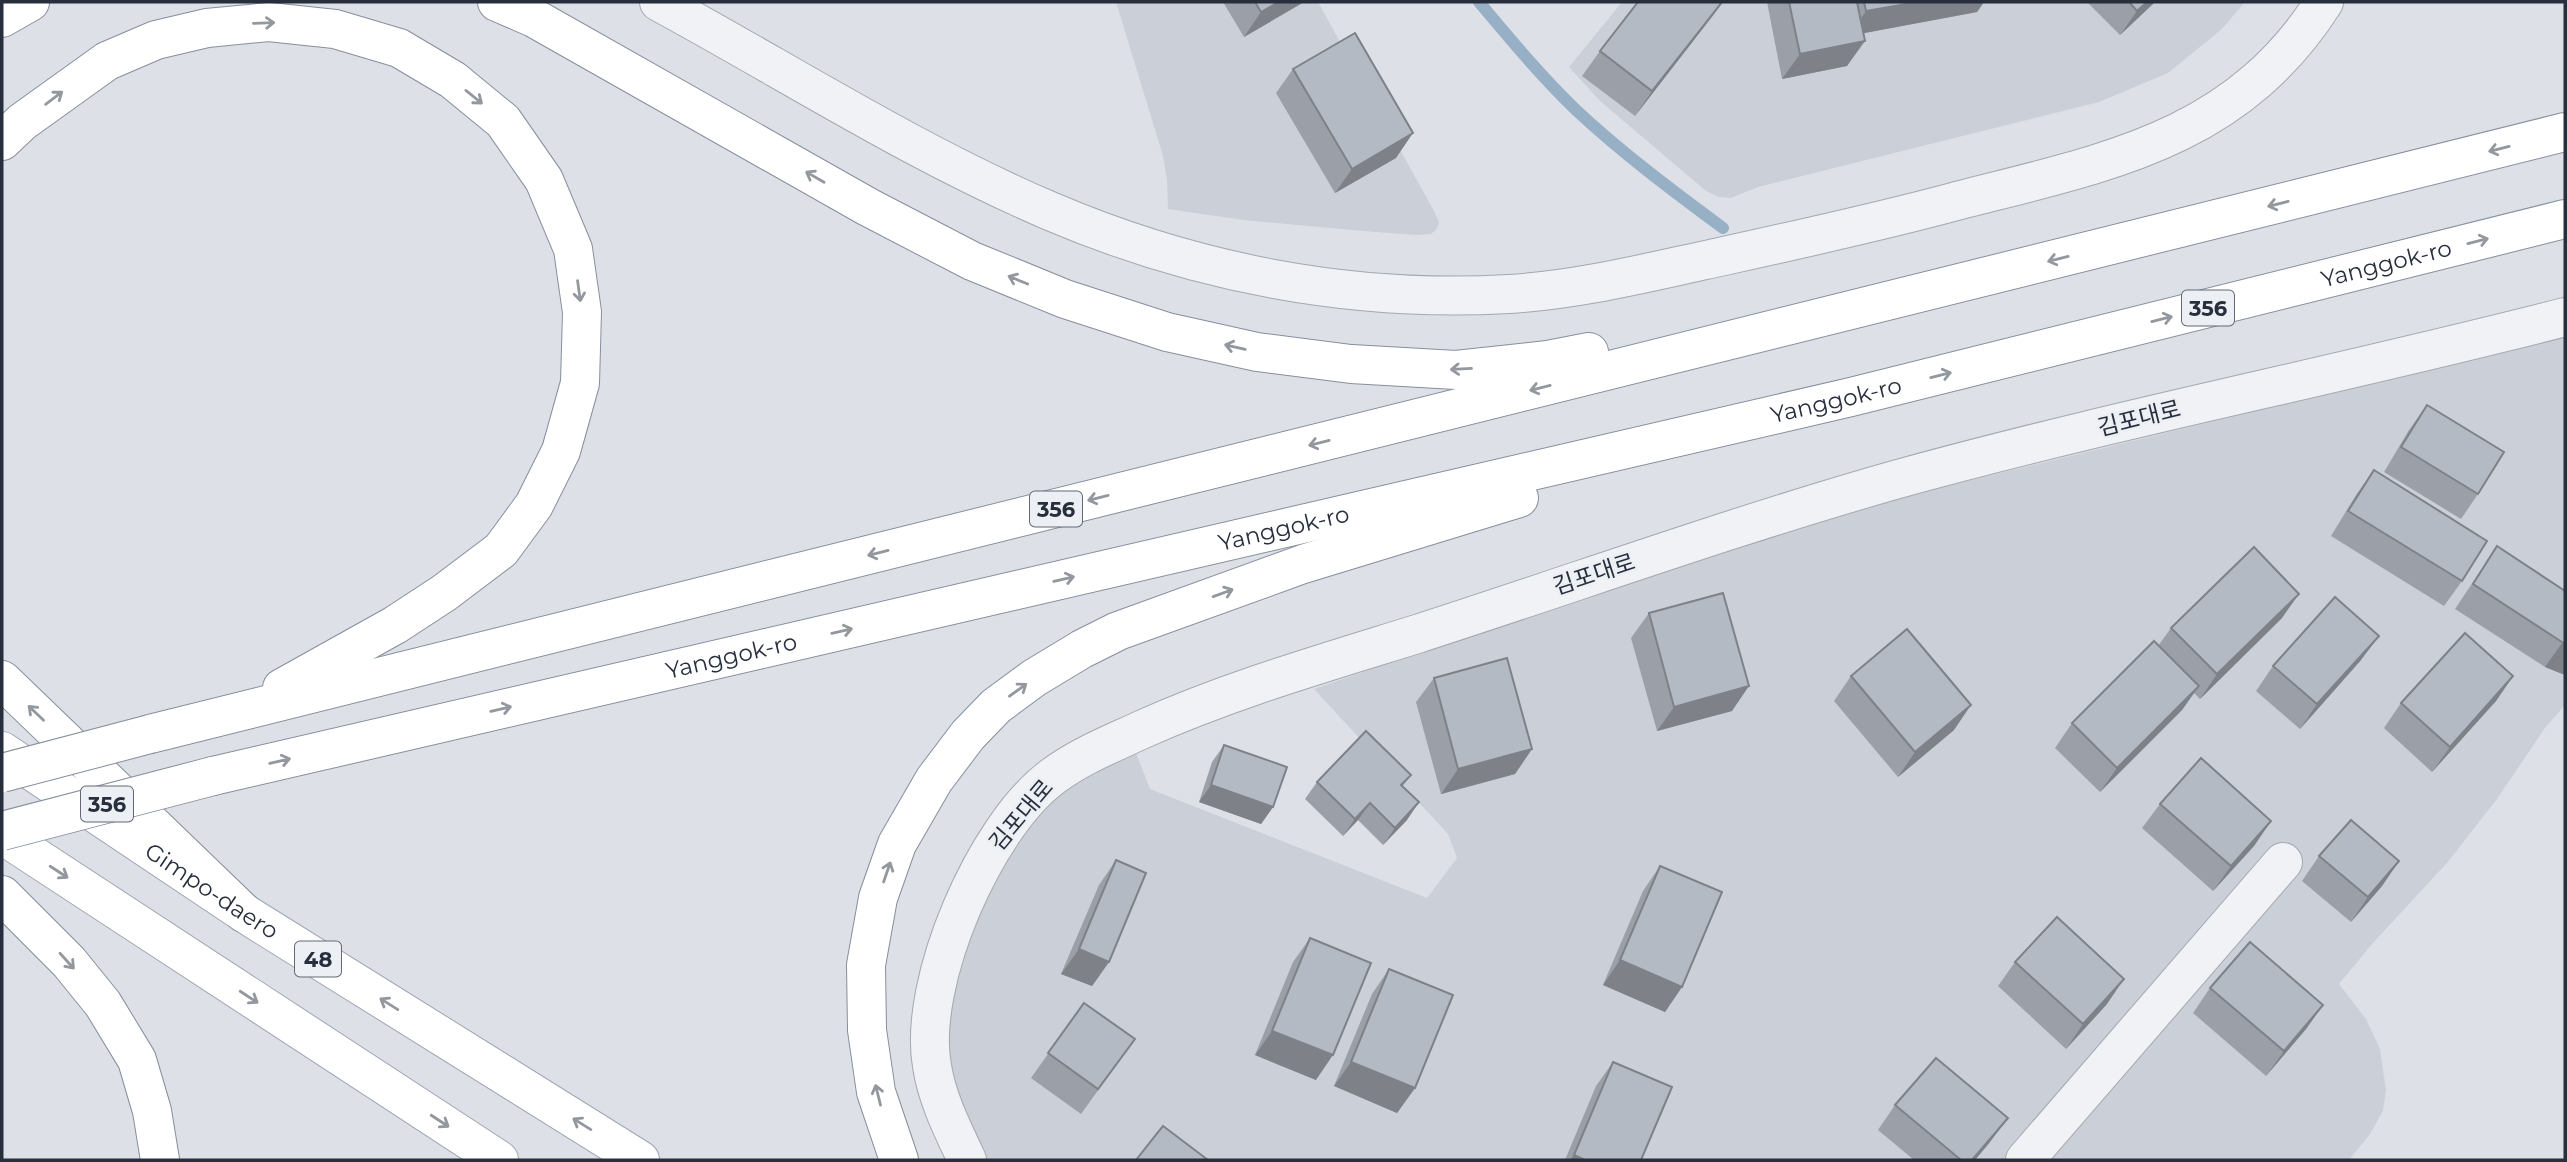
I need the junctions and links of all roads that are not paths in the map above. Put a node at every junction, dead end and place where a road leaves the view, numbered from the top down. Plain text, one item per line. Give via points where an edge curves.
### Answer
1 (30, 2) edge
2 (497, 2) edge
3 (659, 2) edge
4 (2324, 2) edge
5 (2, 18) edge
6 (2565, 132) edge
7 (2, 141) edge
8 (2565, 219) edge
9 (1963, 283) junction
10 (2565, 317) edge
11 (1852, 397) junction
12 (2, 680) edge
13 (237, 712) junction
14 (2, 751) edge
15 (2, 773) edge
16 (2, 833) edge
17 (2283, 862) dead end
18 (2, 895) edge
19 (244, 913) junction
20 (160, 1160) edge
21 (499, 1160) edge
22 (640, 1160) edge
23 (898, 1160) edge
24 (967, 1160) edge
25 (2025, 1160) edge

1 - 5 main road
9 -> 2 main road via 1548,360 1456,370 1257,352 1155,328 1065,299 972,261 534,18
3 - 4 lane via 966,171 1129,242 1283,282 1431,296 1573,288 1868,225 2117,159 2167,139 2248,88 2283,56
6 -> 9 main road, 356
7 -> 13 main road via 107,61 156,40 207,28 269,22 335,30 399,48 453,80 503,121 544,180 573,249 582,312 580,383 561,451 534,505 501,550 444,593
11 -> 8 main road, Yanggok-ro / 356
9 -> 13 main road, 356
10 - 24 lane, 김포대로 via 1899,479 1325,662 1191,708 1076,761 1048,779 989,852 968,891 935,993 929,1035 931,1064 940,1101
16 -> 11 main road, Yanggok-ro / 356, bridge via 213,776
23 -> 11 main road via 876,1091 867,1030 866,965 878,898 897,844 933,780 996,706 1082,649 1118,631 1291,568
19 -> 12 main road
13 - 15 main road, 356, bridge
14 - 19 main road, Gimpo-daero / 48
16 -> 21 main road
17 - 25 lane
18 -> 20 main road via 69,962 123,1037 136,1060 152,1111
22 -> 19 main road, Gimpo-daero / 48

